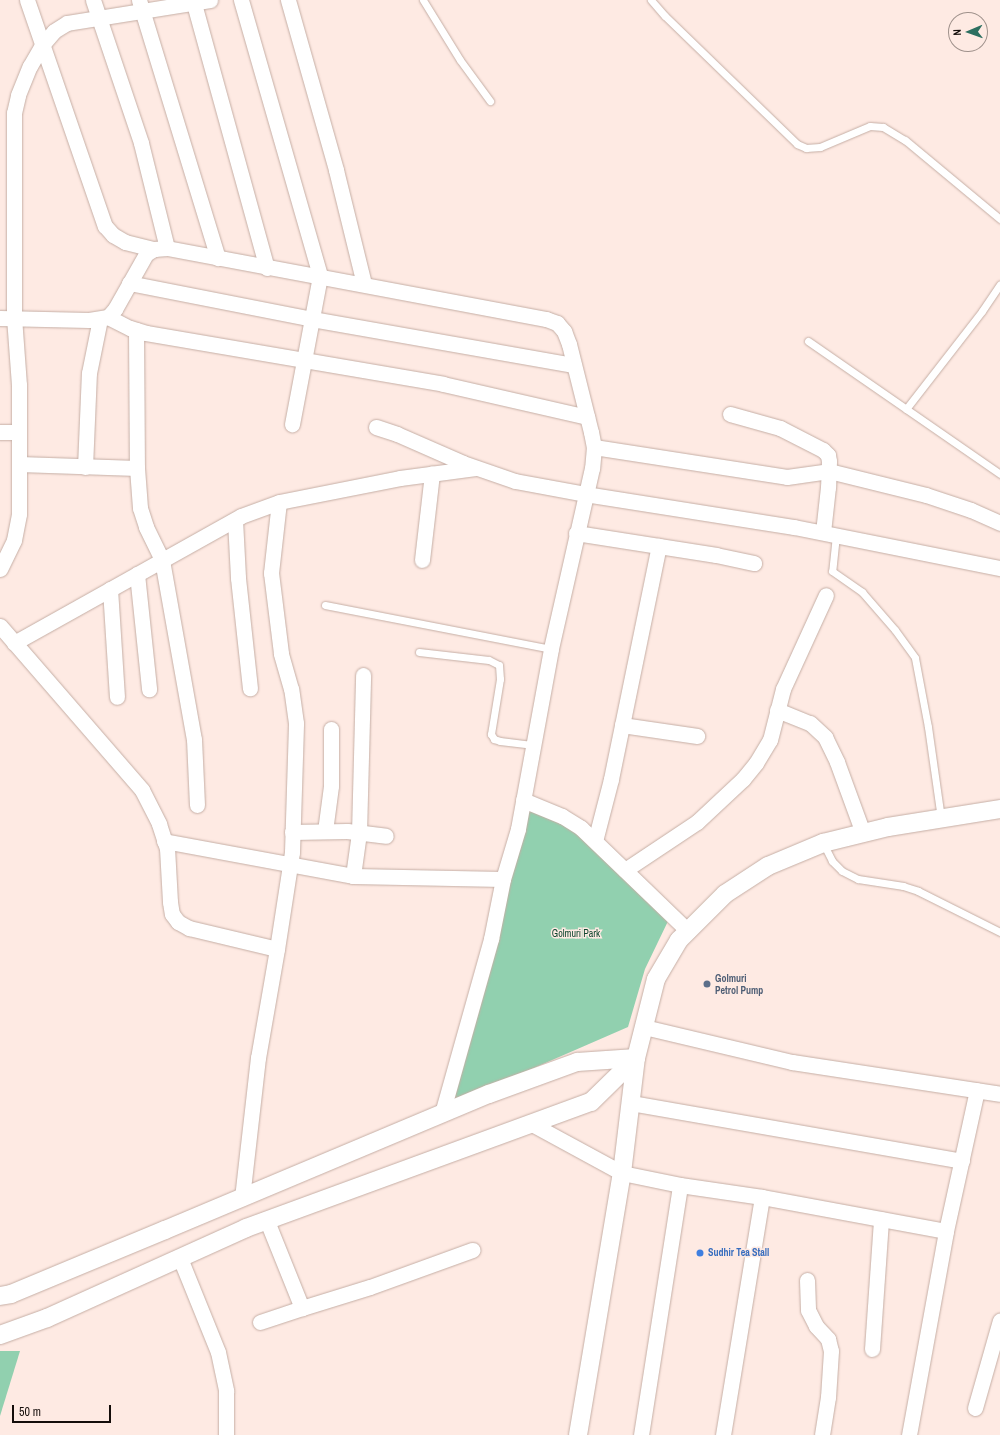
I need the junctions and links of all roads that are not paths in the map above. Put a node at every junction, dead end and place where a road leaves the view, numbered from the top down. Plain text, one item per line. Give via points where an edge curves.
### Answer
1 (27, 0) edge
2 (94, 0) edge
3 (210, 0) edge
4 (241, 0) edge
5 (288, 0) edge
6 (424, 0) edge
7 (651, 0) edge
8 (193, 2) edge
9 (141, 6) edge
10 (101, 18) junction
11 (42, 45) junction
12 (490, 101) dead end
13 (7, 126) edge
14 (1000, 219) edge
15 (160, 249) junction
16 (218, 258) junction
17 (267, 268) junction
18 (320, 276) junction
19 (129, 283) junction
20 (364, 284) junction
21 (1000, 284) edge
22 (7, 318) edge
23 (104, 318) junction
24 (312, 319) junction
25 (136, 330) junction
26 (808, 341) dead end
27 (304, 361) junction
28 (574, 365) junction
29 (906, 409) junction
30 (730, 414) dead end
31 (588, 417) junction
32 (292, 424) dead end
33 (376, 427) dead end
34 (0, 432) edge
35 (18, 432) junction
36 (594, 447) junction
37 (18, 464) junction
38 (86, 466) junction
39 (137, 468) junction
40 (478, 468) junction
41 (829, 471) junction
42 (432, 474) junction
43 (1000, 474) edge
44 (585, 494) junction
45 (279, 502) junction
46 (235, 520) junction
47 (1000, 523) edge
48 (576, 534) junction
49 (829, 534) junction
50 (7, 539) edge
51 (659, 546) junction
52 (162, 560) junction
53 (422, 560) dead end
54 (754, 563) dead end
55 (1000, 568) edge
56 (0, 569) edge
57 (137, 574) junction
58 (110, 589) junction
59 (826, 595) dead end
60 (325, 605) dead end
61 (0, 626) edge
62 (14, 643) junction
63 (551, 649) junction
64 (419, 652) dead end
65 (363, 675) dead end
66 (149, 688) dead end
67 (250, 688) dead end
68 (117, 697) dead end
69 (778, 710) junction
70 (622, 725) junction
71 (331, 729) dead end
72 (697, 736) dead end
73 (532, 745) junction
74 (523, 800) junction
75 (197, 805) dead end
76 (1000, 809) edge
77 (941, 818) junction
78 (325, 830) junction
79 (292, 832) junction
80 (359, 833) junction
81 (863, 833) junction
82 (386, 836) dead end
83 (164, 841) junction
84 (595, 841) junction
85 (823, 843) junction
86 (290, 865) junction
87 (625, 870) junction
88 (353, 876) junction
89 (503, 879) junction
90 (688, 931) junction
91 (1000, 932) edge
92 (278, 949) junction
93 (644, 1027) junction
94 (636, 1058) junction
95 (977, 1090) junction
96 (1000, 1094) edge
97 (631, 1103) junction
98 (442, 1114) junction
99 (530, 1124) junction
100 (962, 1161) junction
101 (622, 1173) junction
102 (680, 1185) junction
103 (762, 1197) junction
104 (242, 1198) junction
105 (882, 1219) junction
106 (266, 1221) junction
107 (946, 1231) junction
108 (472, 1250) dead end
109 (180, 1258) junction
110 (807, 1280) dead end
111 (0, 1296) edge
112 (302, 1308) junction
113 (1000, 1320) edge
114 (260, 1322) dead end
115 (0, 1335) edge
116 (872, 1349) dead end
117 (975, 1408) dead end
118 (226, 1435) edge
119 (578, 1435) edge
120 (641, 1435) edge
121 (723, 1435) edge
122 (822, 1435) edge
123 (909, 1435) edge

1 - 11 street
2 - 10 street
3 - 8 street
4 - 18 street
5 - 20 street via 336,170
6 - 12 lane via 460,60
7 - 14 lane via 797,144 806,148 820,147 870,126 883,127 905,140
8 - 9 street
8 - 17 street
9 - 10 street
9 - 16 street
10 - 11 street via 67,23 54,31
10 - 15 street via 141,143
11 - 13 street via 30,66
11 - 15 street via 106,226 113,235 125,242
13 - 22 street
15 - 16 street
15 - 19 street via 144,258
16 - 17 street
17 - 18 street
18 - 20 street
18 - 24 street
19 - 23 street via 115,309
19 - 24 street
20 - 28 street via 557,323 564,331
21 - 29 lane
22 - 23 street
22 - 35 street via 19,385
23 - 25 street
23 - 38 street via 89,373
24 - 27 street
24 - 28 street
25 - 27 street
25 - 39 street
26 - 29 lane
27 - 31 street via 443,384
27 - 32 street
28 - 31 street
29 - 43 lane
30 - 41 street via 780,428 822,450 828,455
31 - 36 street
33 - 40 street
34 - 35 street
35 - 37 street
36 - 41 street via 787,477
36 - 44 street
37 - 38 street
37 - 50 street via 19,514
38 - 39 street
39 - 52 street via 140,508 146,528
40 - 42 street
40 - 44 street via 515,480
41 - 47 street via 926,495
41 - 49 street
42 - 45 street
42 - 53 street
44 - 48 street
44 - 49 street
45 - 46 street
45 - 79 street via 271,573 281,653 291,689 296,723
46 - 52 street
46 - 67 street via 238,584
48 - 51 street
48 - 63 street
49 - 55 street
49 - 77 lane via 832,571 862,592 896,630 915,658
50 - 56 street
51 - 54 street
51 - 70 street
52 - 57 street
52 - 75 street via 194,739
57 - 58 street
57 - 66 street
58 - 62 street
58 - 68 street
59 - 69 street via 786,680
60 - 63 lane
61 - 62 street
62 - 83 street via 142,790 159,824
63 - 73 street
64 - 73 lane via 489,660 499,665 500,679 491,734 494,739 500,741
65 - 80 street
69 - 81 street via 810,723 825,737
69 - 87 street via 770,740 743,779 697,822
70 - 72 street
70 - 84 street
71 - 78 street via 331,786
73 - 74 street
74 - 84 street via 562,816
74 - 89 street via 518,829
76 - 77 street
77 - 81 street
78 - 79 street
78 - 80 street
79 - 86 street
80 - 82 street
80 - 88 street
81 - 85 street
83 - 86 street
83 - 92 street via 167,848 172,914 178,922 189,928
84 - 87 street
85 - 90 street via 768,866 731,890
85 - 91 lane via 832,861 842,871 858,879 918,891
86 - 88 street
86 - 92 street
87 - 90 street
88 - 89 street
89 - 98 street via 491,939
90 - 93 street via 679,940 656,979
92 - 104 street via 258,1058
93 - 94 street
93 - 95 street via 792,1062
94 - 97 street
94 - 98 street via 577,1062
94 - 99 street via 591,1102
95 - 96 street
95 - 100 street
97 - 100 street
97 - 101 street
98 - 104 street
99 - 101 street
99 - 106 street
100 - 107 street
101 - 102 street
101 - 119 street
102 - 103 street
102 - 120 street
103 - 105 street
103 - 121 street
104 - 111 street via 11,1294
105 - 107 street
105 - 116 street
106 - 109 street
106 - 112 street
107 - 123 street
108 - 112 street via 370,1287
109 - 115 street via 47,1318
109 - 118 street via 218,1352 226,1391
110 - 122 street via 808,1310 816,1326 828,1339 831,1351 828,1398
112 - 114 street
113 - 117 street

